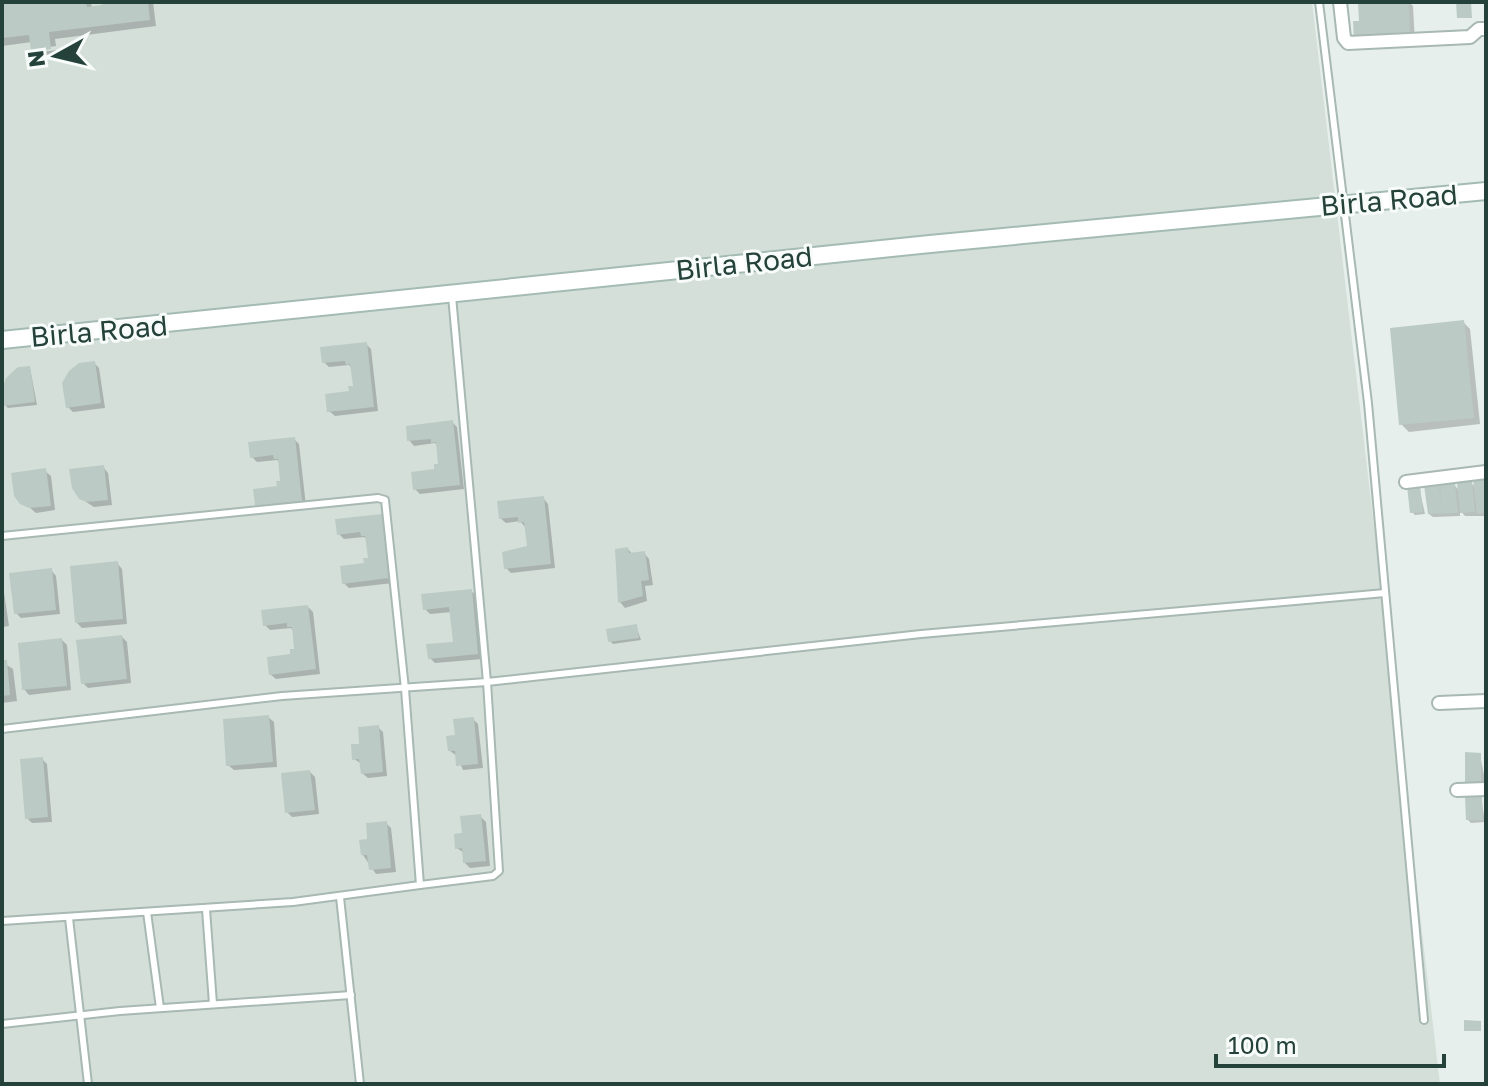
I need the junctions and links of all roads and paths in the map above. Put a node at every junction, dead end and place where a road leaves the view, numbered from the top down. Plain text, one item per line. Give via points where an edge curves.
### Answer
1 (1319, 2) edge
2 (1340, 2) edge
3 (1486, 29) edge
4 (1486, 191) edge
5 (1344, 203) junction
6 (452, 296) junction
7 (2, 340) edge
8 (1486, 472) edge
9 (1406, 482) dead end
10 (2, 536) edge
11 (1385, 593) junction
12 (487, 682) junction
13 (405, 689) junction
14 (1486, 701) edge
15 (1439, 703) dead end
16 (2, 729) edge
17 (1486, 789) edge
18 (1457, 790) dead end
19 (420, 885) junction
20 (340, 897) junction
21 (206, 909) junction
22 (147, 912) junction
23 (69, 918) junction
24 (2, 921) edge
25 (351, 995) junction
26 (213, 1004) junction
27 (160, 1008) junction
28 (80, 1015) junction
29 (1424, 1020) dead end
30 (2, 1024) edge
31 (88, 1084) edge
32 (360, 1084) edge

1 - 5 lane
2 - 3 street via 1348,43 1470,37
4 - 5 street, Birla Road
5 - 6 street, Birla Road
5 - 11 lane
6 - 7 street, Birla Road
6 - 12 lane
8 - 9 street
10 - 13 lane via 382,499
11 - 12 lane via 921,634
11 - 29 lane
12 - 13 lane
12 - 19 lane via 498,873
13 - 16 lane via 282,696
13 - 19 lane
14 - 15 street
17 - 18 street
19 - 20 lane
20 - 21 lane
20 - 25 lane
21 - 22 lane
21 - 26 lane
22 - 23 lane
22 - 27 lane
23 - 24 lane
23 - 28 lane
25 - 26 lane
25 - 32 lane
26 - 27 lane
27 - 28 lane
28 - 30 lane
28 - 31 lane

